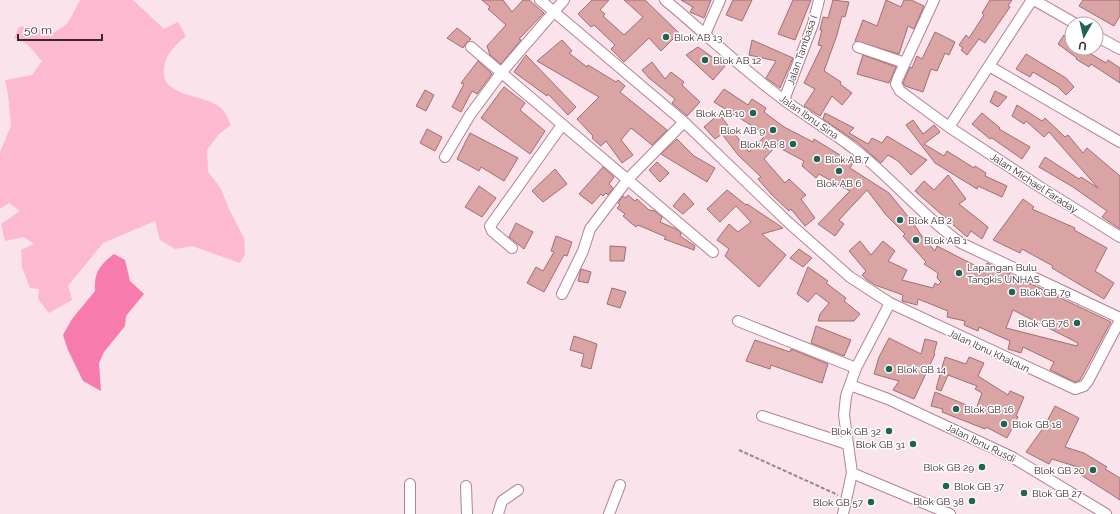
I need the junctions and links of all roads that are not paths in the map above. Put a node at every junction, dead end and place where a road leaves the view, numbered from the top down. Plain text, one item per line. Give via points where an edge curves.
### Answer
1 (540, 0) edge
2 (564, 0) edge
3 (665, 0) edge
4 (720, 0) edge
5 (819, 0) edge
6 (934, 0) edge
7 (1033, 0) edge
8 (555, 11) junction
9 (1064, 17) edge
10 (705, 34) junction
11 (1104, 40) edge
12 (471, 47) dead end
13 (858, 48) dead end
14 (1120, 49) edge
15 (905, 64) junction
16 (989, 66) junction
17 (501, 73) junction
18 (784, 100) junction
19 (684, 122) junction
20 (562, 125) junction
21 (949, 128) junction
22 (1120, 142) edge
23 (445, 157) dead end
24 (628, 179) junction
25 (1120, 237) edge
26 (512, 248) dead end
27 (713, 252) dead end
28 (562, 294) dead end
29 (890, 303) junction
30 (1120, 319) edge
31 (738, 321) dead end
32 (856, 368) junction
33 (850, 385) junction
34 (762, 416) dead end
35 (847, 444) junction
36 (852, 473) junction
37 (410, 484) dead end
38 (620, 485) dead end
39 (466, 486) dead end
40 (518, 490) dead end
41 (410, 514) edge
42 (467, 514) edge
43 (498, 514) edge
44 (609, 514) edge
45 (843, 514) edge
46 (950, 514) edge
47 (1106, 514) edge

1 - 8 street, Jalan Ibnu Khaldun
2 - 8 street
3 - 10 street, Jalan Ibnu Sina
4 - 10 street
5 - 18 street, Jalan Tambasa I
6 - 15 street, Jalan Michael Faraday
7 - 9 street
7 - 16 street
8 - 17 street
8 - 19 street, Jalan Ibnu Khaldun
10 - 18 street, Jalan Ibnu Sina
11 - 14 street
12 - 17 street
13 - 15 street
15 - 21 street, Jalan Michael Faraday via 896,84 900,91
16 - 21 street
16 - 22 street
17 - 20 street
17 - 23 street via 470,115
18 - 30 street, Jalan Ibnu Sina via 863,156 951,236 976,251
19 - 24 street
19 - 29 street, Jalan Ibnu Khaldun via 789,223 845,272
20 - 24 street
20 - 26 street via 490,226 492,231
21 - 25 street, Jalan Michael Faraday
24 - 27 street
24 - 28 street via 590,229 584,250
29 - 30 street, Jalan Ibnu Khaldun via 1070,389 1080,389 1088,381
29 - 32 street
31 - 32 street
32 - 33 street
33 - 35 street via 844,405
33 - 47 street, Jalan Ibnu Rusdi via 888,399 1012,457
34 - 35 street
35 - 36 street
36 - 45 street
36 - 46 street
37 - 41 street
38 - 44 street
39 - 42 street
40 - 43 street via 502,502

